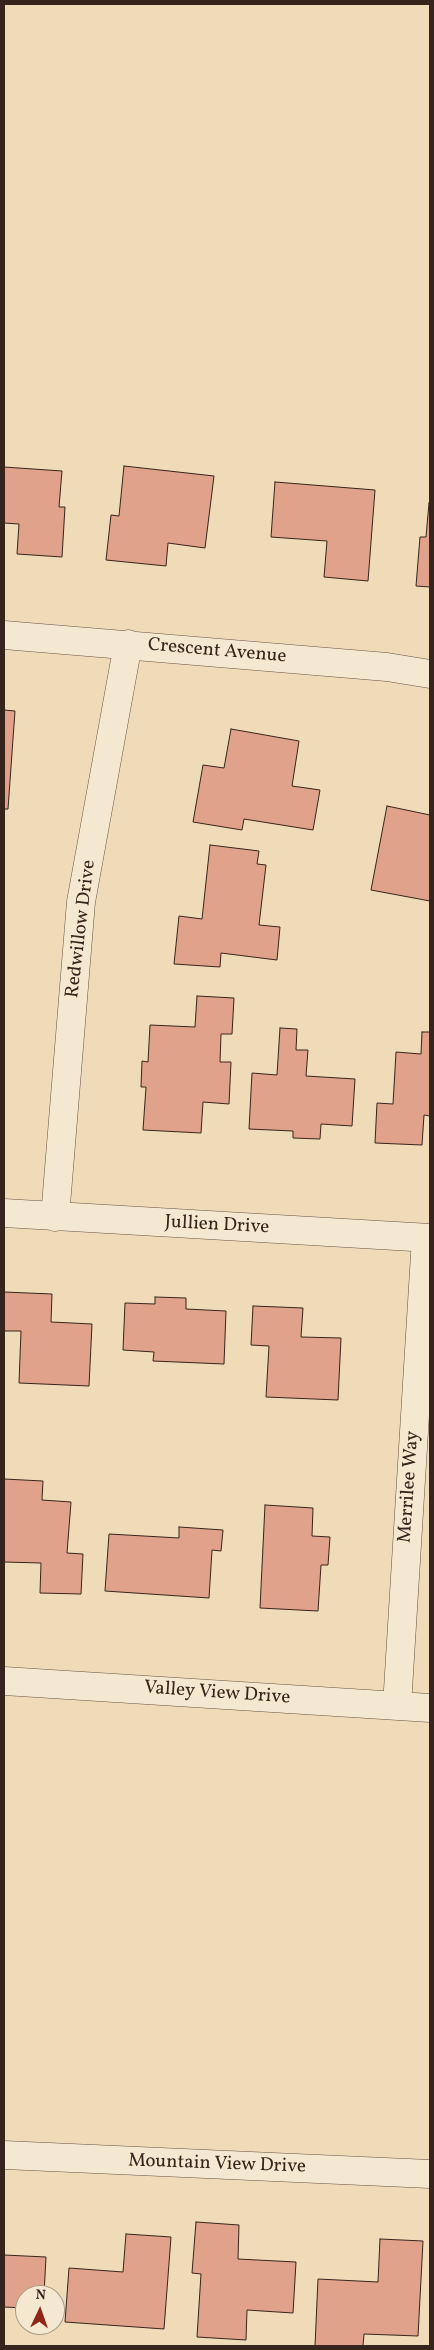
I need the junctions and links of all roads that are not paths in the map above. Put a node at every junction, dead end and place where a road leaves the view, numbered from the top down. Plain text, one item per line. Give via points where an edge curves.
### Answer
1 (4, 635) edge
2 (128, 644) junction
3 (430, 674) edge
4 (4, 1213) edge
5 (55, 1217) junction
6 (428, 1238) edge
7 (4, 1681) edge
8 (397, 1706) junction
9 (430, 1708) edge
10 (4, 2155) edge
11 (430, 2174) edge

1 - 2 street, Crescent Avenue
2 - 3 street, Crescent Avenue via 387,667
2 - 5 street, Redwillow Drive via 81,902
4 - 5 street, Jullien Drive
5 - 6 street, Jullien Drive
6 - 8 street, Merrilee Way
7 - 8 street, Valley View Drive
8 - 9 street, Valley View Drive
10 - 11 street, Mountain View Drive

